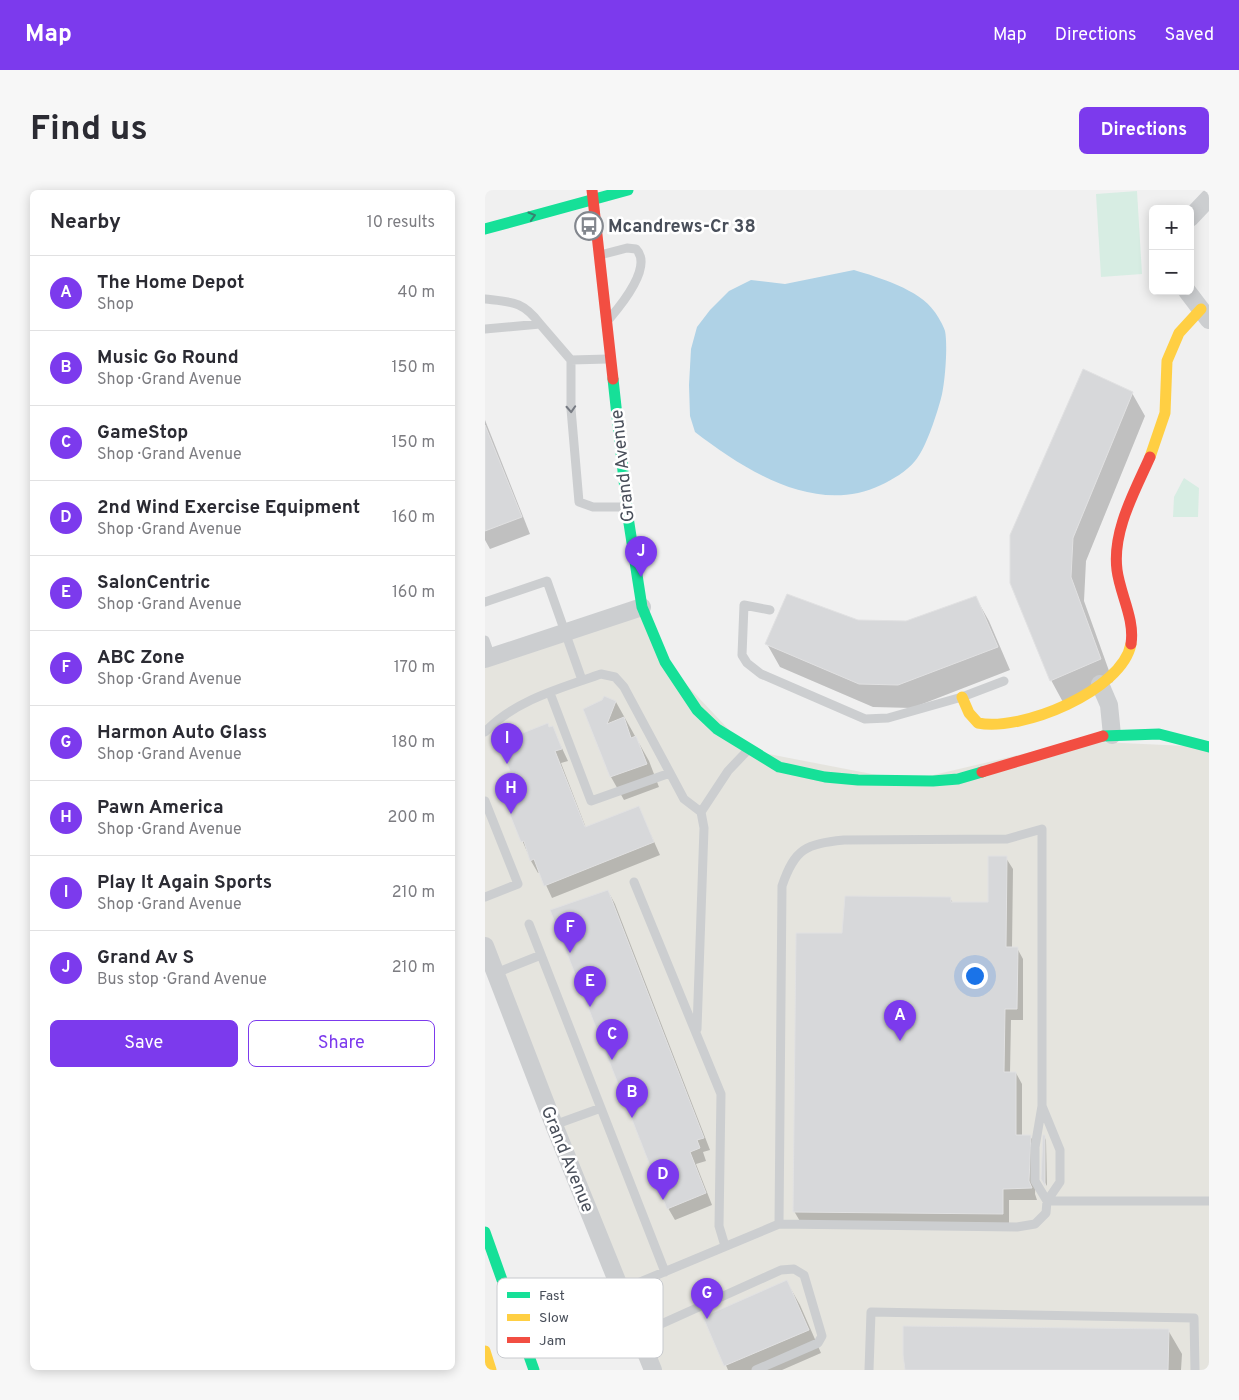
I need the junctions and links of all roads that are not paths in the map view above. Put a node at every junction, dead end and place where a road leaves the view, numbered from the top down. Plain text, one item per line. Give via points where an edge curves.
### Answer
1 (628, 190) edge
2 (593, 194) edge
3 (1209, 198) edge
4 (1194, 214) edge
5 (485, 229) edge
6 (599, 255) junction
7 (1190, 295) edge
8 (485, 298) edge
9 (1205, 315) edge
10 (607, 322) junction
11 (539, 324) junction
12 (485, 329) edge
13 (611, 359) junction
14 (571, 360) junction
15 (627, 507) junction
16 (486, 599) edge
17 (642, 607) junction
18 (770, 610) dead end
19 (565, 632) junction
20 (485, 640) edge
21 (488, 658) edge
22 (582, 680) junction
23 (1004, 681) dead end
24 (1100, 684) junction
25 (550, 693) junction
26 (962, 697) junction
27 (485, 732) edge
28 (1111, 735) junction
29 (1209, 747) edge
30 (748, 750) junction
31 (670, 772) junction
32 (485, 801) edge
33 (701, 812) junction
34 (634, 882) dead end
35 (485, 897) edge
36 (529, 924) dead end
37 (485, 946) edge
38 (541, 955) junction
39 (496, 973) junction
40 (697, 1032) junction
41 (1042, 1106) junction
42 (601, 1108) junction
43 (554, 1125) junction
44 (1047, 1201) junction
45 (1209, 1201) edge
46 (779, 1224) junction
47 (485, 1232) edge
48 (491, 1246) junction
49 (725, 1246) junction
50 (665, 1272) junction
51 (502, 1278) edge
52 (505, 1278) edge
53 (616, 1278) edge
54 (650, 1278) edge
55 (663, 1323) edge
56 (485, 1351) edge
57 (531, 1358) edge
58 (541, 1358) edge
59 (648, 1358) edge
60 (491, 1370) edge
61 (535, 1370) edge
62 (546, 1370) edge
63 (653, 1370) edge
64 (756, 1370) edge
65 (869, 1370) edge
66 (1195, 1370) edge

1 - 2 main road
5 -> 2 main road
2 - 6 main road, Grand Avenue
3 - 4 street
6 - 10 main road, Grand Avenue
6 - 10 lane via 627,248 641,253 642,262 627,297
7 - 9 street
8 - 11 lane via 529,309
9 - 24 main road via 1180,330 1165,365 1163,420 1116,551 1117,573 1131,631 1130,649 1121,664
10 - 13 main road, Grand Avenue
11 - 12 lane
11 - 14 lane
13 - 14 lane
13 - 15 main road, Grand Avenue
14 -> 15 lane via 571,409 579,502 593,507
15 - 17 main road, Grand Avenue
16 - 19 lane via 547,581
17 - 19 street
17 - 30 main road, Grand Avenue via 665,662 697,710 717,729
18 - 26 lane via 744,605 742,655 747,664 761,674 865,719 889,718
19 - 21 street
19 - 22 lane
20 - 21 lane
22 - 25 lane
22 - 31 lane via 601,674 615,677
23 - 26 lane
24 - 26 main road via 1037,719 1003,725 978,723
24 - 28 street via 1109,706
25 - 27 lane via 514,707
25 - 31 lane via 591,801
28 - 29 main road, Grand Avenue via 1159,734
28 - 30 main road, Grand Avenue via 1078,741 959,779 933,781 825,776 779,767
30 - 33 lane
31 - 33 lane via 684,799
32 - 35 lane via 518,884
33 - 40 lane via 704,828
34 - 40 lane
36 - 38 lane
37 - 39 street, Grand Avenue
38 - 39 lane
38 - 42 lane
39 - 43 street, Grand Avenue
40 - 49 lane via 721,1094 719,1226
41 - 44 lane via 1035,1147 1035,1181
41 - 44 lane via 1061,1150 1060,1182
41 - 46 lane via 1042,829 1007,839 844,840 822,842 802,850 790,864 782,886
42 - 43 lane
42 - 50 lane
43 - 53 street, Grand Avenue
44 - 45 lane
44 - 46 lane via 1046,1213 1035,1224 1017,1227
46 - 49 lane
47 - 48 main road
48 - 51 main road
48 - 52 main road
49 - 50 lane
50 - 54 lane
55 - 64 lane via 781,1270 794,1269 804,1275 822,1336 818,1343
56 - 60 main road
57 - 61 main road
58 - 62 main road
59 - 63 street, Grand Avenue
65 - 66 lane via 871,1312 1194,1318

